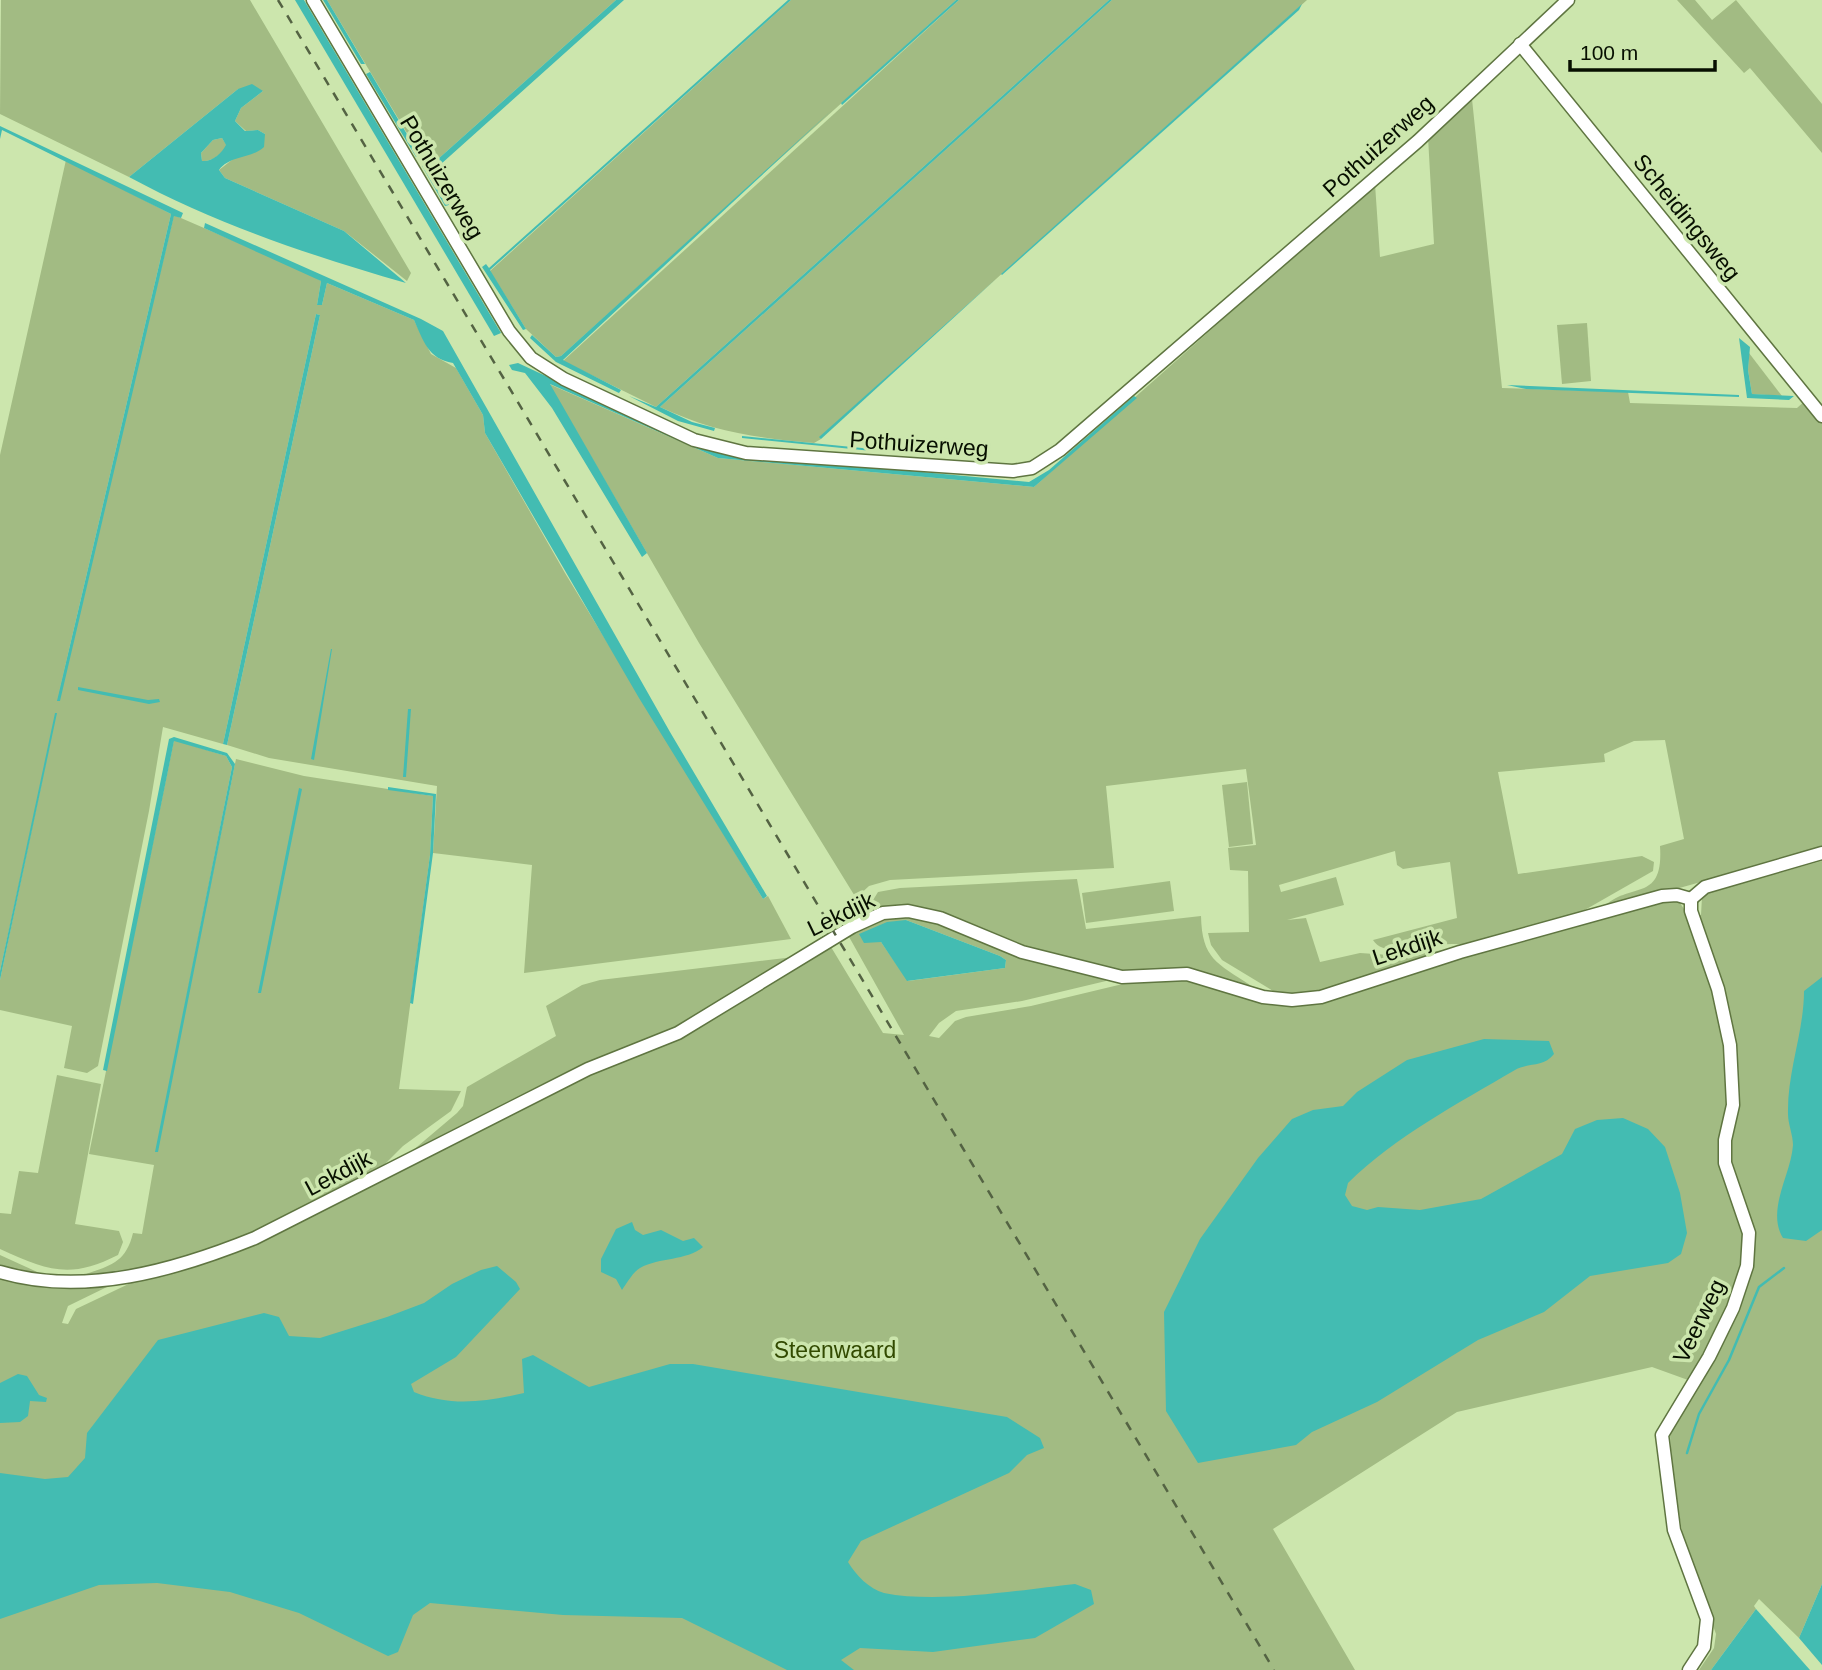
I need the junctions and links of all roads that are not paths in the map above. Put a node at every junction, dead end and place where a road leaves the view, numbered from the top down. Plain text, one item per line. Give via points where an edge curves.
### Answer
1 (313, 0) edge
2 (1568, 0) edge
3 (1520, 44) junction
4 (1822, 416) edge
5 (1822, 852) edge
6 (1691, 899) junction
7 (0, 1272) edge
8 (1689, 1670) edge

1 - 3 street, Pothuizerweg via 509,331 531,358 564,379 694,440 746,453 1013,471 1032,468 1060,450 1418,141
2 - 3 street, Pothuizerweg
3 - 4 street, Scheidingsweg
5 - 6 street, Lekdijk via 1705,887
6 - 7 street, Lekdijk via 1677,895 1650,900 1460,952 1321,997 1292,1000 1263,997 1187,974 1122,977 1022,952 940,918 908,911 883,913 852,927 678,1033 588,1069 216,1254 106,1280 58,1284
6 - 8 street, Veerweg via 1730,1045 1733,1105 1725,1163 1749,1233 1747,1266 1733,1308 1662,1435 1674,1530 1707,1619 1704,1647

